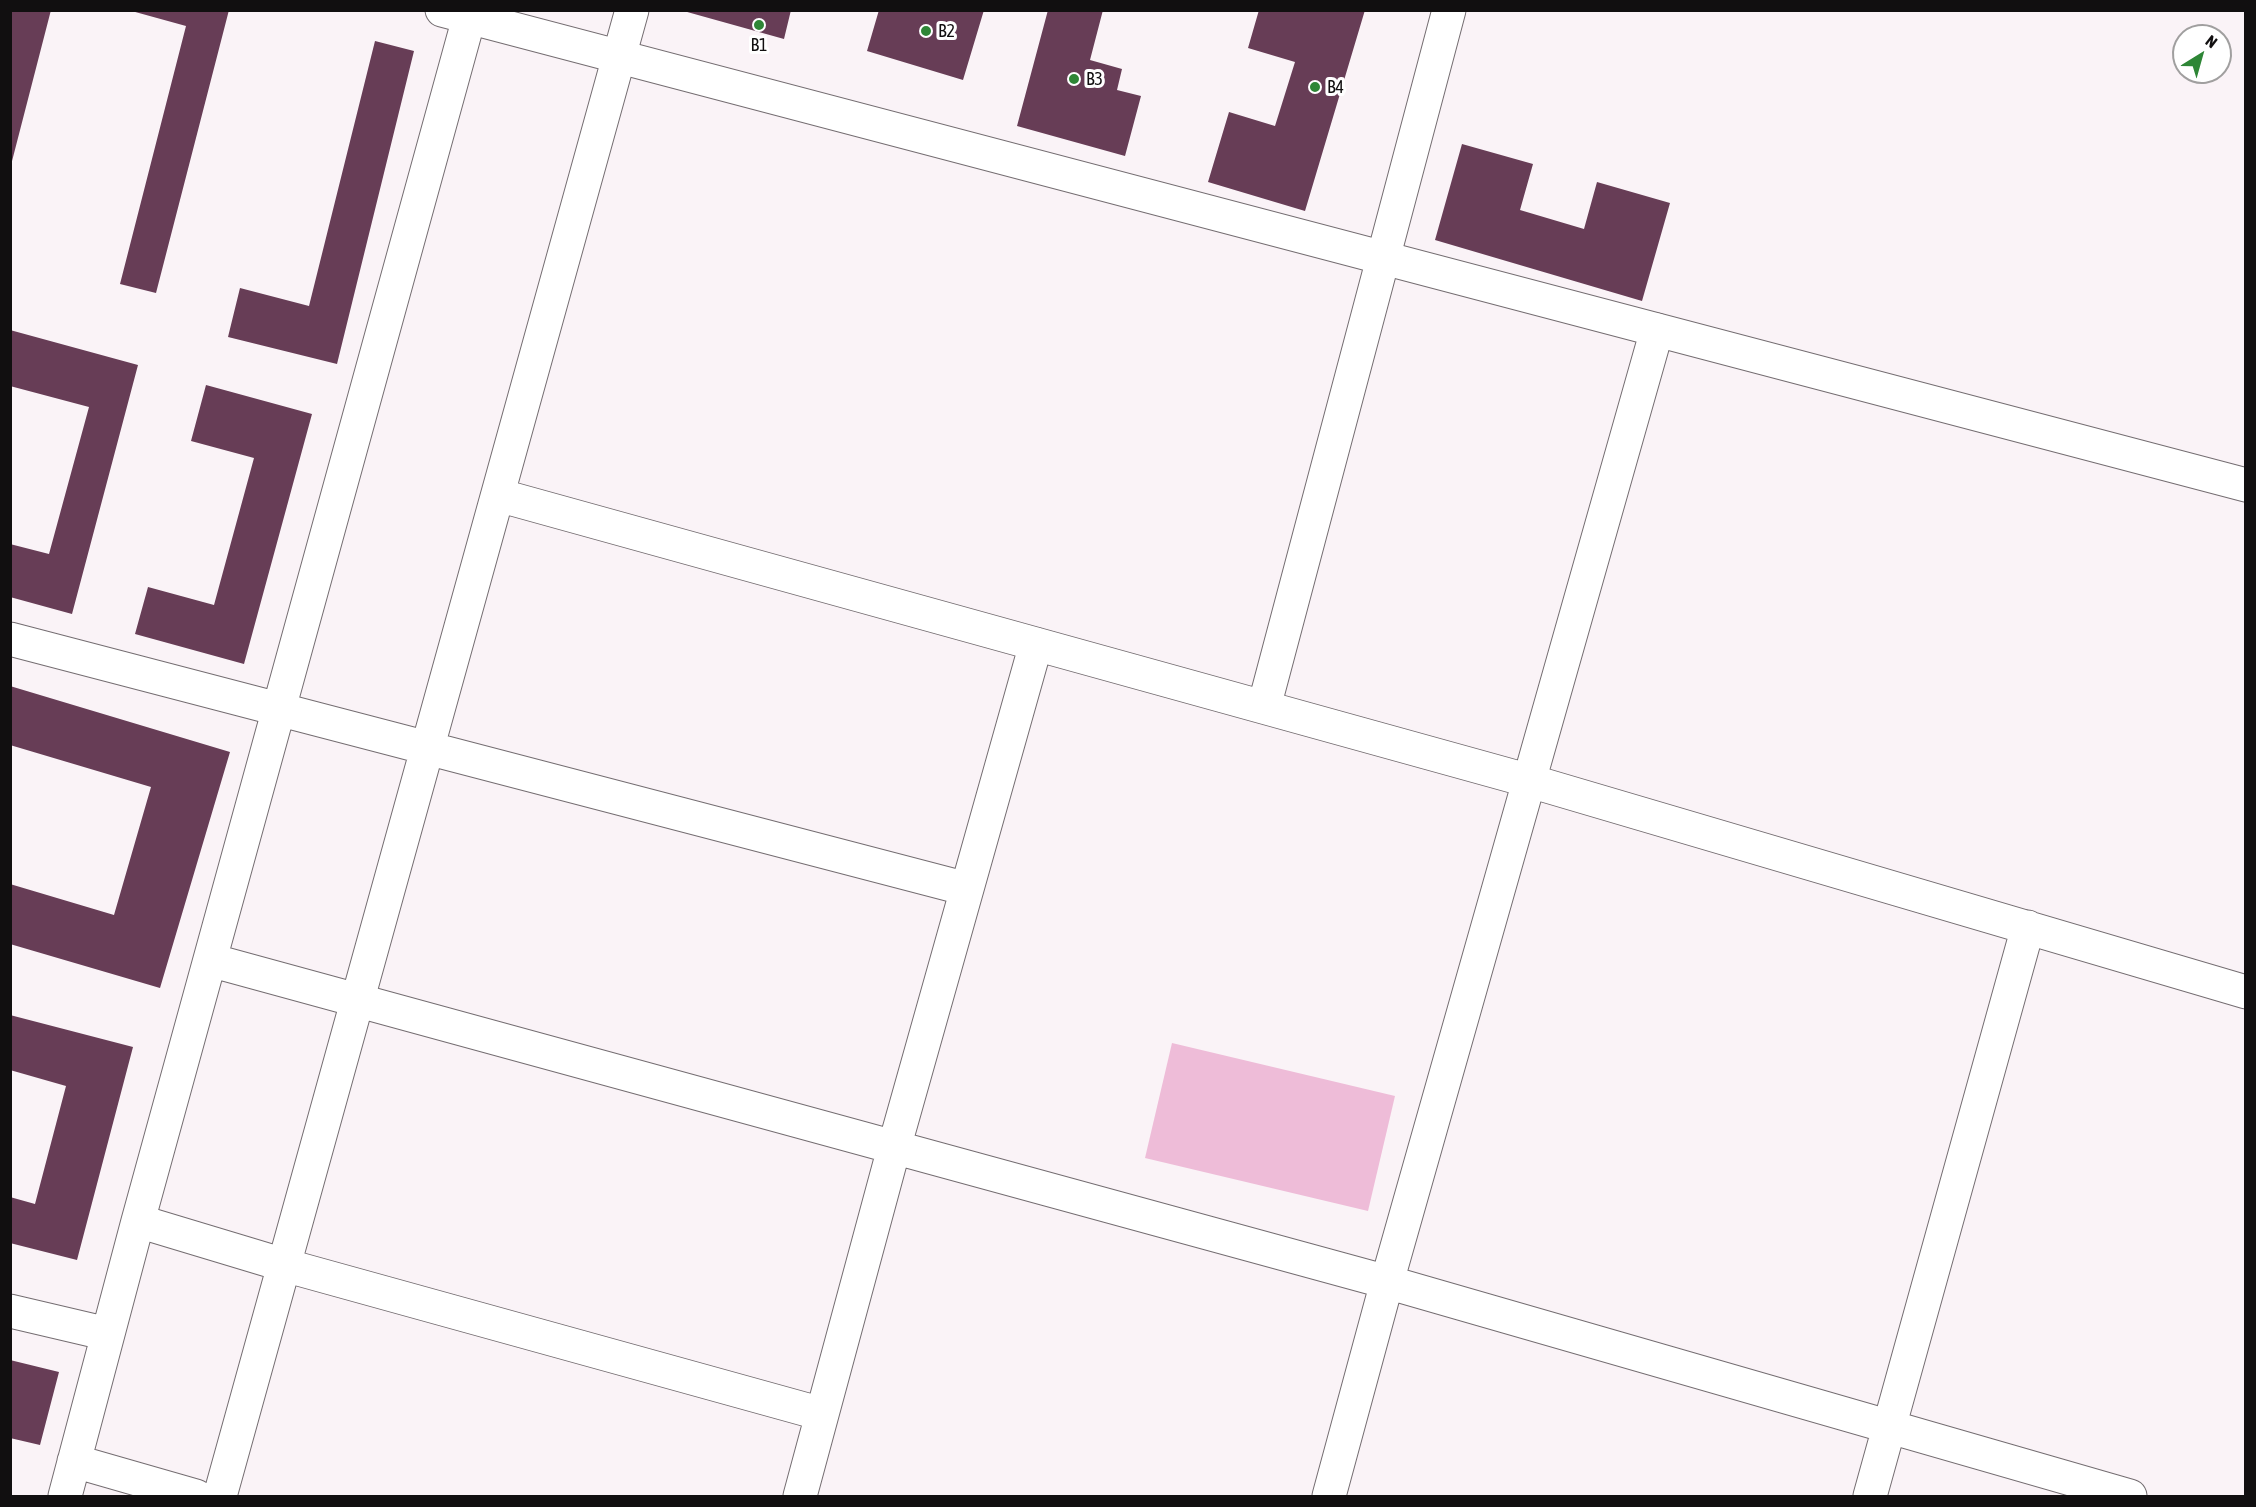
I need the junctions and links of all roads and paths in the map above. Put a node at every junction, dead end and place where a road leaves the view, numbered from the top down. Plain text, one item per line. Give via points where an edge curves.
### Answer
1 (632, 10) edge
2 (1449, 10) edge
3 (455, 14) edge
4 (619, 57) junction
5 (1382, 258) junction
6 (1658, 330) junction
7 (2246, 485) edge
8 (498, 495) junction
9 (10, 639) edge
10 (1036, 644) junction
11 (1264, 707) junction
12 (279, 709) junction
13 (428, 748) junction
14 (1530, 781) junction
15 (967, 889) junction
16 (2028, 927) junction
17 (210, 960) junction
18 (2246, 992) edge
19 (357, 1001) junction
20 (894, 1148) junction
21 (138, 1221) junction
22 (284, 1265) junction
23 (1387, 1282) junction
24 (10, 1311) edge
25 (108, 1334) junction
26 (822, 1414) junction
27 (1890, 1427) junction
28 (75, 1461) junction
29 (65, 1497) edge
30 (196, 1497) edge
31 (220, 1497) edge
32 (800, 1497) edge
33 (1329, 1497) edge
34 (1870, 1497) edge
35 (2130, 1497) edge

1 - 4 street
2 - 5 street
3 - 4 street
3 - 12 street
4 - 5 street
4 - 8 street
5 - 6 street
5 - 11 street
6 - 7 street
6 - 14 street
8 - 10 street
8 - 13 street
9 - 12 street
10 - 11 street
10 - 15 street
11 - 14 street
12 - 13 street
12 - 17 street
13 - 15 street
13 - 19 street
14 - 16 street
14 - 23 street
15 - 20 street
16 - 18 street
16 - 27 street
17 - 19 street
17 - 21 street
19 - 20 street
19 - 22 street
20 - 23 street
20 - 26 street
21 - 22 street
21 - 25 street
22 - 26 street
22 - 31 street
23 - 27 street
23 - 33 street
24 - 25 street
25 - 28 street
26 - 32 street
27 - 34 street
27 - 35 street
28 - 29 street
28 - 30 street

